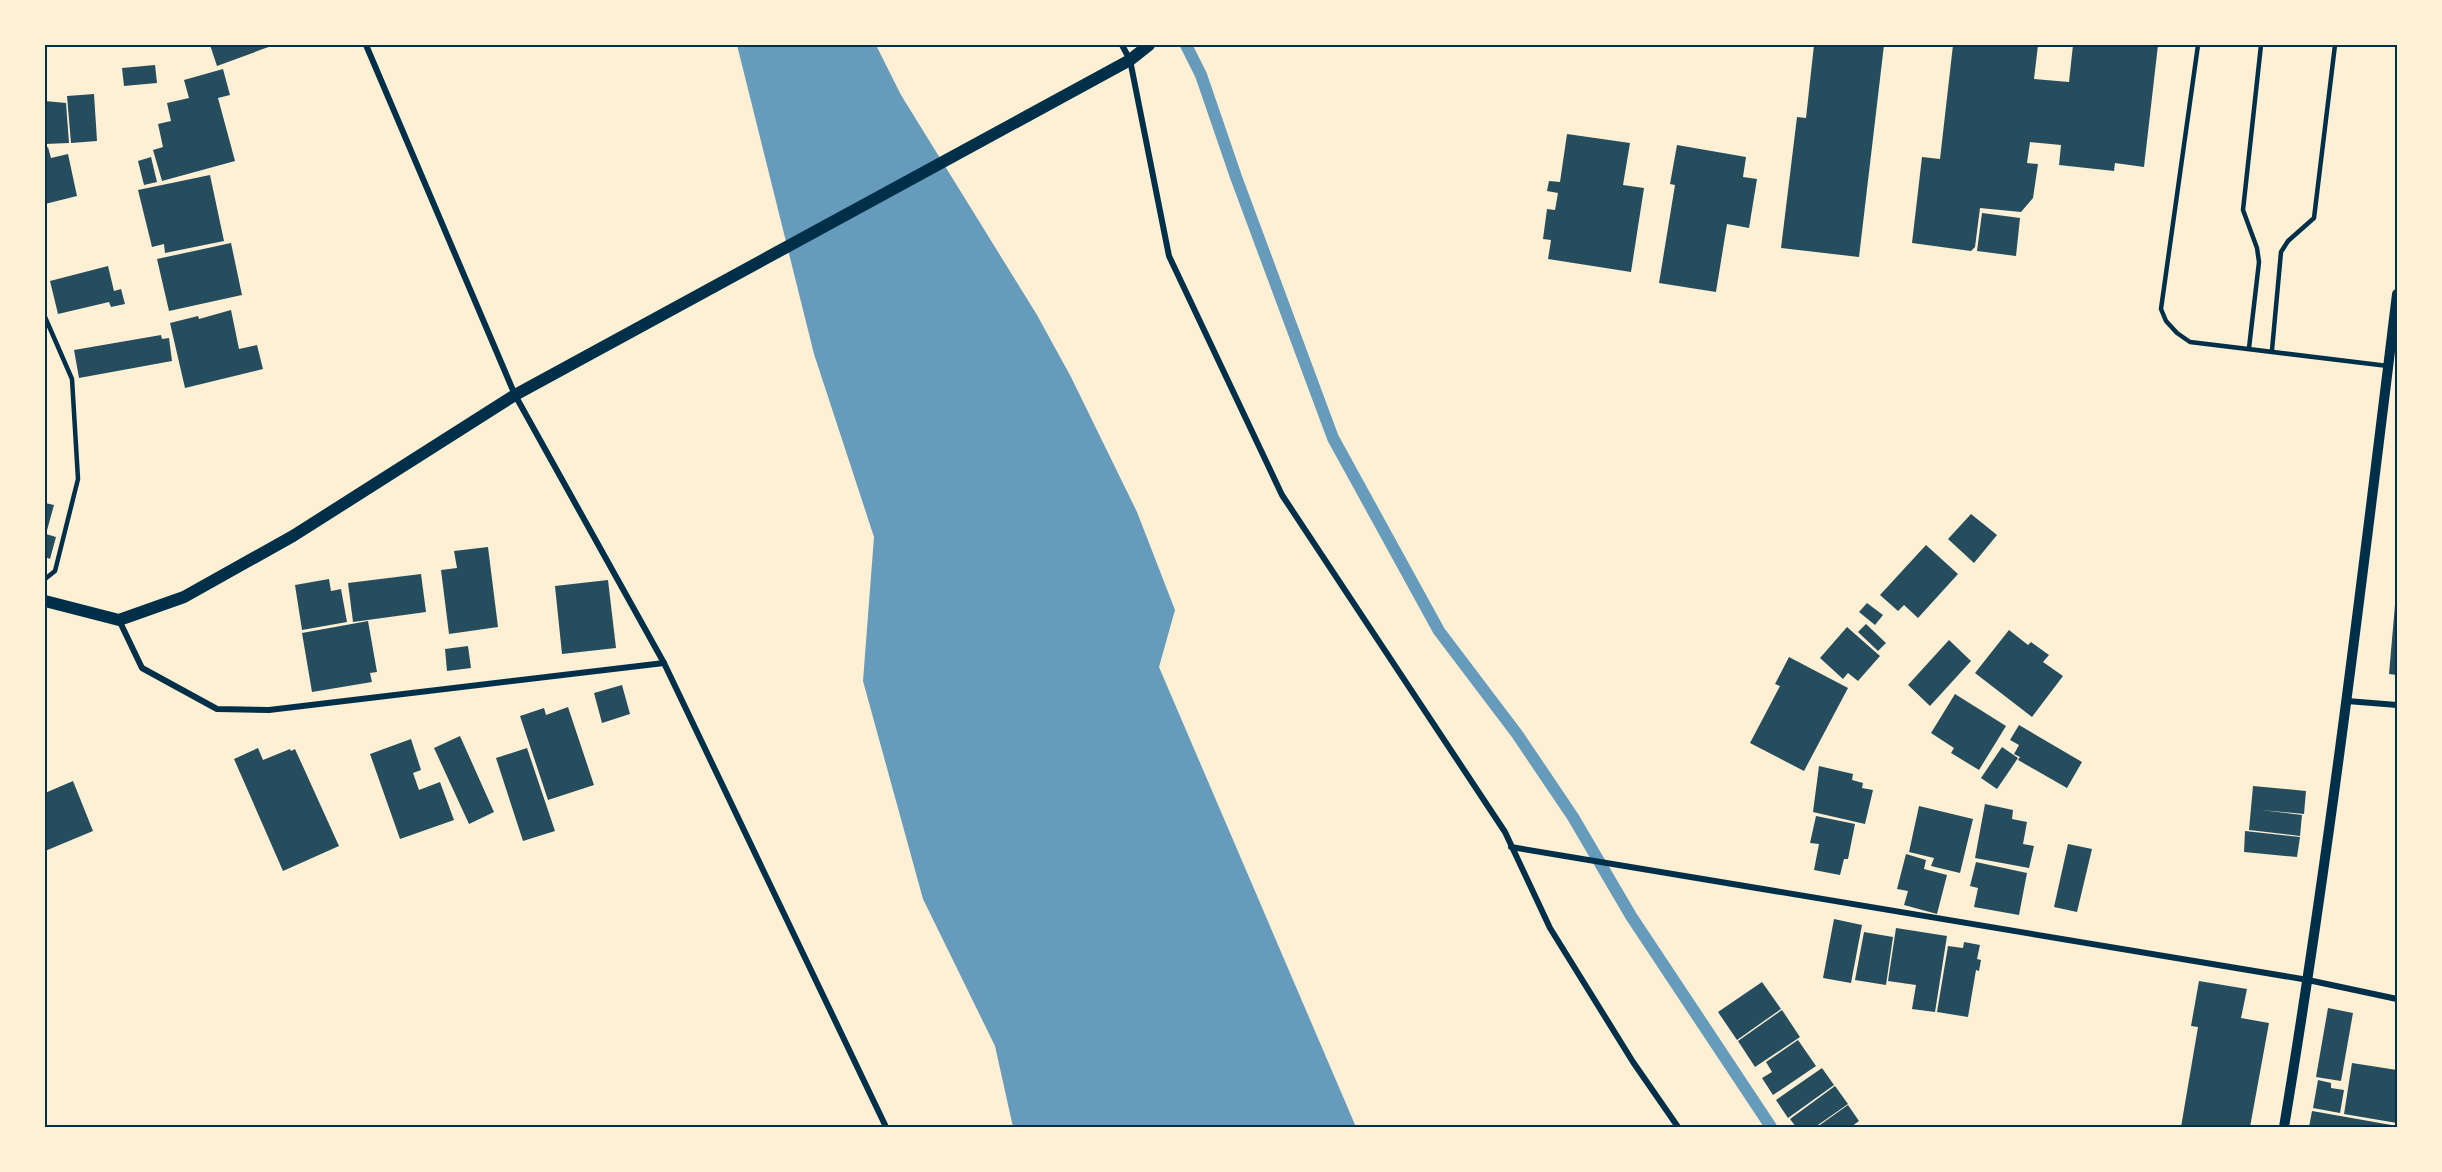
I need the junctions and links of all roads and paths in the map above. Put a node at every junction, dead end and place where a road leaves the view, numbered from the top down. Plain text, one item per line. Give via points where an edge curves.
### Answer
1 (366, 45) edge
2 (1122, 45) edge
3 (1149, 45) edge
4 (2198, 45) edge
5 (2261, 45) edge
6 (2335, 45) edge
7 (1130, 60) junction
8 (2397, 294) edge
9 (45, 317) edge
10 (2249, 348) junction
11 (2272, 350) junction
12 (2388, 366) junction
13 (515, 395) junction
14 (45, 579) edge
15 (45, 601) edge
16 (119, 620) junction
17 (664, 663) junction
18 (2347, 701) junction
19 (2397, 705) edge
20 (1511, 847) junction
21 (2308, 980) junction
22 (2397, 999) edge
23 (886, 1127) edge
24 (1678, 1127) edge
25 (2284, 1127) edge

1 - 13 street
2 - 7 street
3 - 7 main road
4 - 10 lane via 2161,309 2176,333 2190,342
5 - 10 lane via 2243,210 2259,262
6 - 11 lane via 2314,218 2281,252
7 - 13 main road
7 - 20 street via 1169,256 1282,495 1505,832
8 - 12 street
9 - 14 lane via 72,380 78,479 54,571
10 - 11 lane
11 - 12 lane
12 - 18 street
13 - 16 main road via 293,536 184,597
13 - 17 street
15 - 16 main road
16 - 17 street via 142,668 217,709 270,710
17 - 23 street
18 - 19 street
18 - 21 street
20 - 21 street
20 - 24 street via 1550,928
21 - 22 street
21 - 25 street

